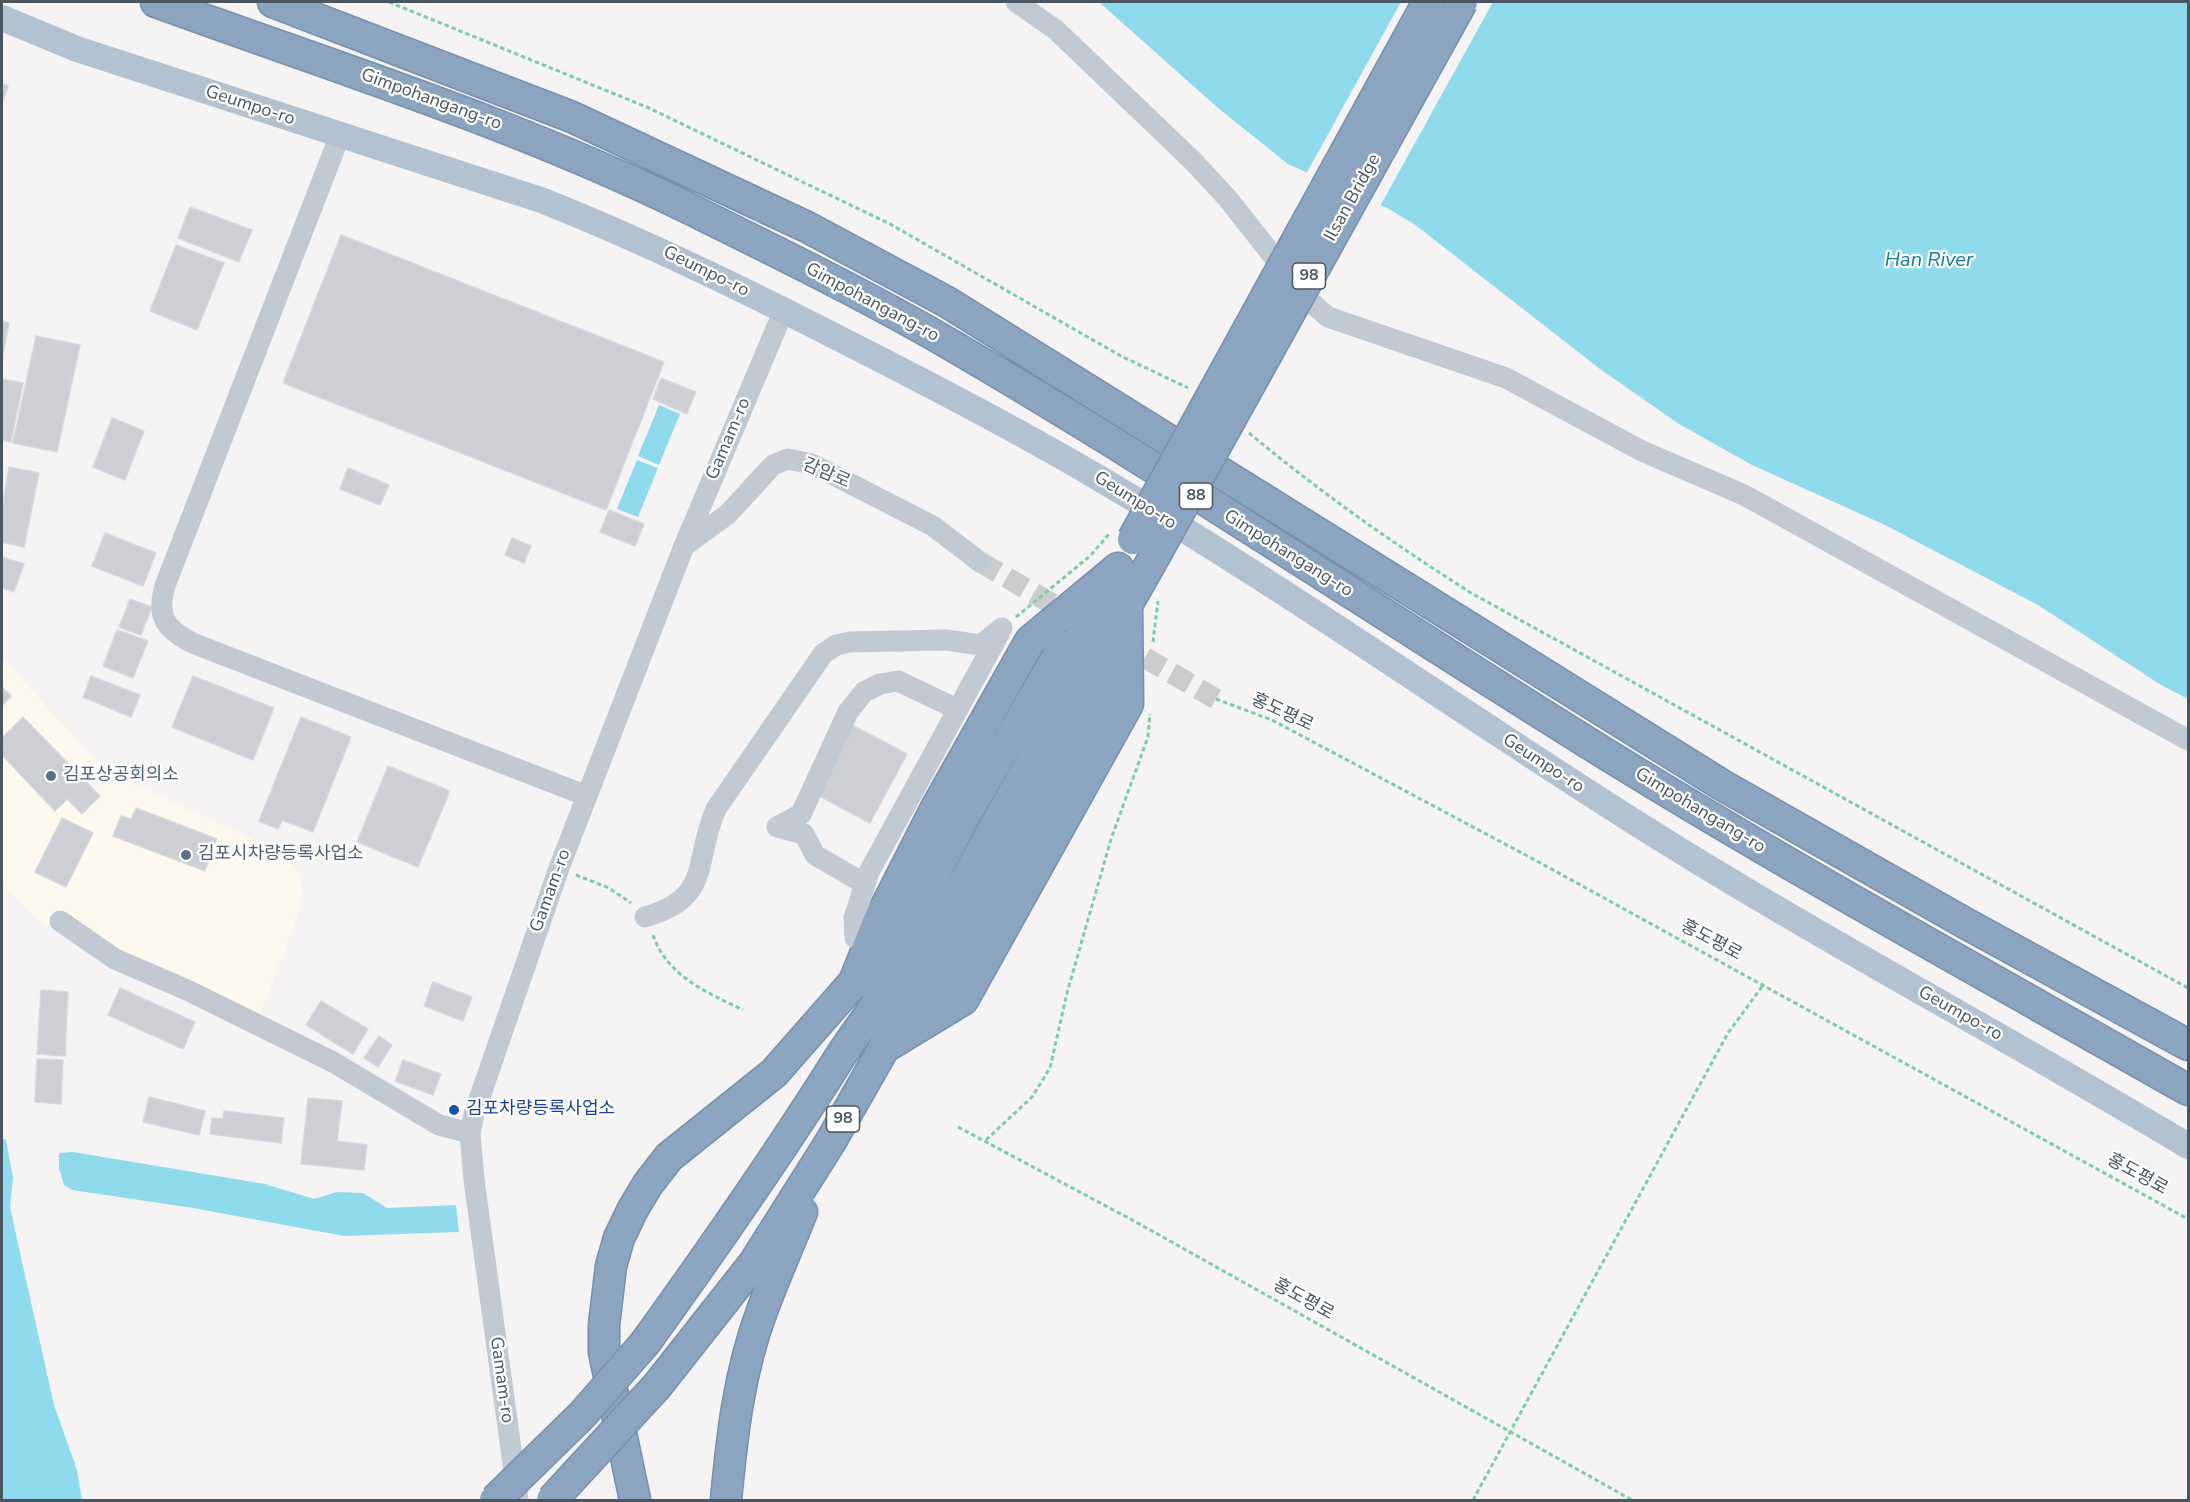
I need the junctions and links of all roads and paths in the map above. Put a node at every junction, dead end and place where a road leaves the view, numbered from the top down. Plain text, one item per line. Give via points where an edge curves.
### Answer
1 (156, 2) edge
2 (273, 2) edge
3 (389, 2) edge
4 (1016, 2) edge
5 (1428, 2) edge
6 (1462, 2) edge
7 (2, 18) edge
8 (340, 135) junction
9 (784, 310) junction
10 (1194, 392) dead end
11 (1246, 430) dead end
12 (1135, 539) junction
13 (684, 546) junction
14 (980, 562) tunnel mouth
15 (1118, 568) junction
16 (1160, 591) dead end
17 (1127, 605) junction
18 (1002, 628) junction
19 (1153, 643) dead end
20 (1216, 699) tunnel mouth
21 (1151, 705) dead end
22 (957, 709) junction
23 (2188, 740) edge
24 (586, 796) junction
25 (865, 884) junction
26 (645, 917) dead end
27 (60, 921) dead end
28 (855, 938) junction
29 (854, 982) junction
30 (1764, 984) junction
31 (2188, 988) edge
32 (853, 1037) junction
33 (2188, 1046) edge
34 (884, 1048) junction
35 (2188, 1090) edge
36 (958, 1127) dead end
37 (470, 1133) junction
38 (986, 1140) junction
39 (831, 1141) junction
40 (2188, 1146) edge
41 (2188, 1219) edge
42 (1509, 1433) junction
43 (495, 1500) edge
44 (518, 1500) edge
45 (552, 1500) edge
46 (634, 1500) edge
47 (726, 1500) edge
48 (1473, 1500) edge
49 (1632, 1500) edge

1 - 35 highway, Gimpohangang-ro / 88 via 566,151 690,209 910,322 1080,423 1756,845
2 - 33 highway, Gimpohangang-ro / 88 via 572,117 807,227 937,297 1722,785
3 - 10 path via 649,108 880,219 1120,356
4 - 23 street via 1056,30 1194,162 1307,299 1328,317 1506,378 1642,451 1744,495
5 - 12 highway, Ilsan Bridge / 98, bridge
6 - 12 highway, Ilsan Bridge / 98, bridge
7 - 8 main road, Geumpo-ro via 77,49
8 - 9 main road, Geumpo-ro via 570,211
8 - 24 street via 161,596 164,620 179,636 195,644
9 - 13 street, Gamam-ro
9 - 40 main road, Geumpo-ro via 1097,477 1338,628 1648,831
11 - 31 path via 1317,489 1473,594
12 - 15 highway, 98
12 - 17 highway, 98
12 - 18 path via 1105,542
13 - 14 street, 감암로 via 728,514 773,465 789,459 812,464 933,526
13 - 24 street, Gamam-ro
15 - 28 highway via 1015,636 922,798
15 - 29 highway via 1030,641 937,806 878,922
15 - 32 highway, 98 via 883,997
16 - 19 path
17 - 34 highway, 98 via 1076,683 987,842 897,1007
17 - 34 highway via 1128,704 963,1000
18 - 22 street
18 - 26 street via 981,645 946,640 850,642 836,645 824,654 716,809 691,891 667,911
20 - 30 path, 홍도평로 via 1283,726
21 - 38 path via 1148,737 1112,839 1067,993 1050,1068 1032,1097
22 - 25 street
22 - 25 street via 898,681 864,692 848,711 801,814 777,826 804,834 815,855
24 - 37 street, Gamam-ro via 491,1059
25 - 28 street via 855,918
27 - 37 street via 115,959 333,1062 439,1125
28 - 29 highway
29 - 32 highway
29 - 46 highway via 774,1072 669,1157 648,1184 619,1238 606,1297 604,1352
30 - 41 path, 홍도평로
30 - 42 path via 1723,1043
32 - 43 highway, 98, bridge via 791,1134 645,1343 582,1415
34 - 39 highway, 98
36 - 38 path, 홍도평로
37 - 44 street, Gamam-ro
38 - 42 path, 홍도평로
39 - 45 highway, 98, bridge via 754,1263 657,1386
39 - 47 highway via 761,1311 732,1431
42 - 48 path
42 - 49 path, 홍도평로

